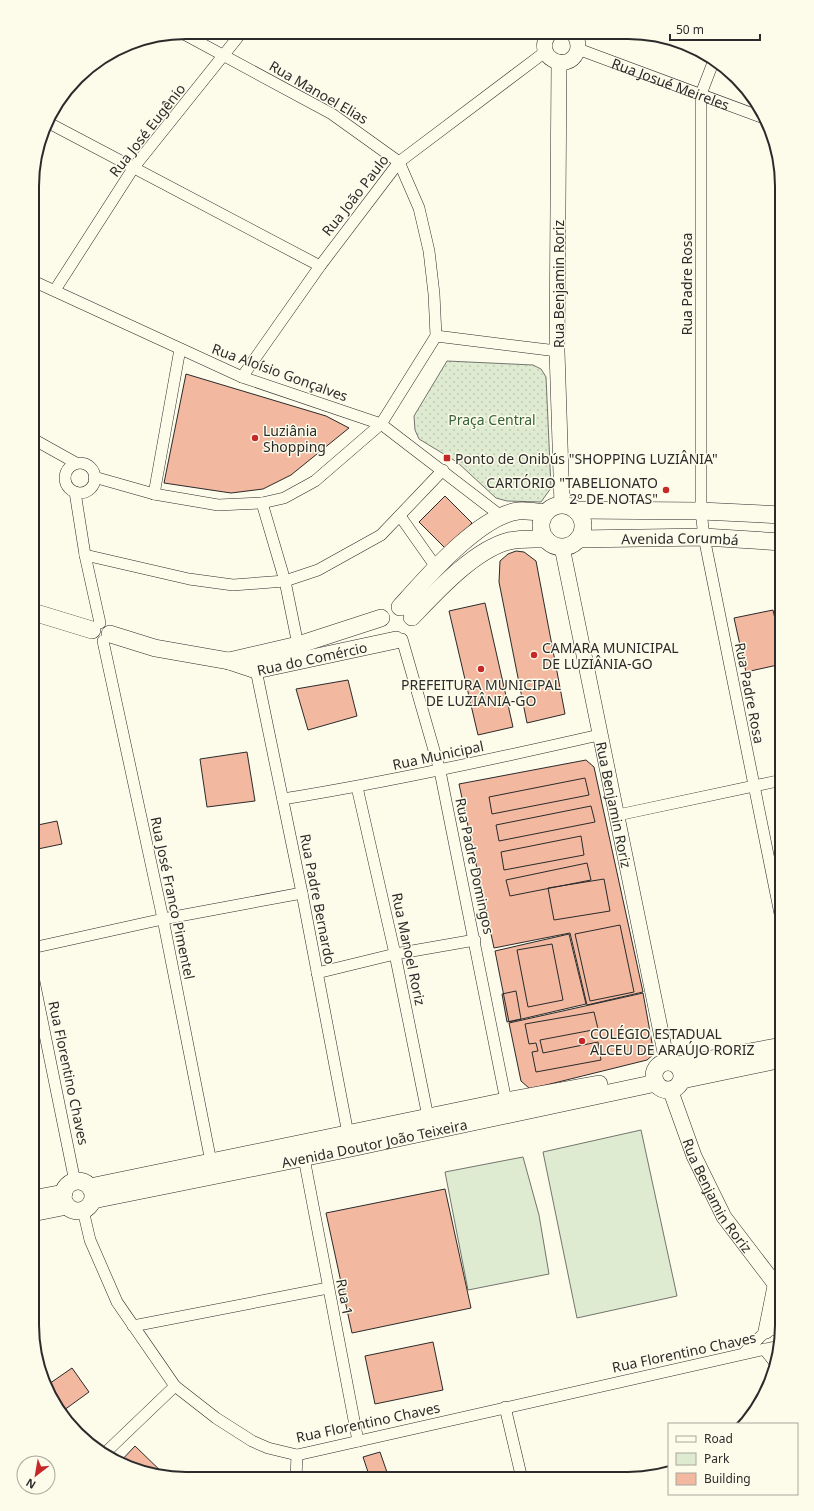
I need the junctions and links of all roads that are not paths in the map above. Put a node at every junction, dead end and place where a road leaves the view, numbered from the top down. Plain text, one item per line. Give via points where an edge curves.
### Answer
1 (193, 39) edge
2 (237, 39) edge
3 (547, 39) edge
4 (576, 42) edge
5 (545, 52) junction
6 (225, 56) junction
7 (559, 62) junction
8 (712, 65) edge
9 (701, 94) junction
10 (756, 115) edge
11 (52, 125) edge
12 (399, 162) junction
13 (134, 167) junction
14 (320, 266) junction
15 (39, 283) edge
16 (55, 290) junction
17 (436, 336) junction
18 (180, 350) junction
19 (557, 351) junction
20 (242, 377) junction
21 (381, 424) junction
22 (39, 442) edge
23 (76, 463) junction
24 (443, 470) junction
25 (94, 477) junction
26 (75, 492) junction
27 (154, 494) junction
28 (262, 502) junction
29 (569, 508) junction
30 (701, 510) junction
31 (545, 513) junction
32 (775, 515) edge
33 (400, 516) junction
34 (501, 516) junction
35 (704, 537) junction
36 (546, 539) junction
37 (578, 539) junction
38 (775, 542) edge
39 (562, 547) junction
40 (85, 556) junction
41 (436, 567) junction
42 (285, 581) junction
43 (406, 612) junction
44 (39, 614) edge
45 (381, 618) junction
46 (101, 632) junction
47 (399, 639) junction
48 (298, 645) junction
49 (230, 661) junction
50 (256, 670) junction
51 (599, 735) junction
52 (440, 771) junction
53 (775, 782) edge
54 (754, 786) junction
55 (357, 787) junction
56 (283, 799) junction
57 (618, 816) junction
58 (775, 890) edge
59 (302, 893) junction
60 (163, 919) junction
61 (475, 940) junction
62 (39, 946) edge
63 (395, 954) junction
64 (317, 973) junction
65 (39, 1005) edge
66 (775, 1048) edge
67 (775, 1060) edge
68 (668, 1075) junction
69 (508, 1108) junction
70 (428, 1117) junction
71 (350, 1141) junction
72 (304, 1158) junction
73 (211, 1162) junction
74 (79, 1196) junction
75 (39, 1199) edge
76 (39, 1210) edge
77 (775, 1285) edge
78 (328, 1288) junction
79 (775, 1300) edge
80 (133, 1326) junction
81 (775, 1329) edge
82 (766, 1331) junction
83 (773, 1347) edge
84 (764, 1349) junction
85 (745, 1352) junction
86 (771, 1358) edge
87 (175, 1386) junction
88 (505, 1407) junction
89 (358, 1441) junction
90 (109, 1450) edge
91 (297, 1454) junction
92 (296, 1472) edge
93 (520, 1472) edge

1 - 6 street, Rua Manoel Elias
2 - 6 street, Rua José Eugênio
3 - 5 street
4 - 7 street, Rua Josué Meireles via 575,56
4 - 9 street, Rua Josué Meireles
5 - 7 street via 548,57
5 - 12 street, Rua João Paulo
6 - 12 street, Rua Manoel Elias via 332,114
6 - 13 street, Rua José Eugênio
7 - 19 street, Rua Benjamin Roriz
8 - 9 street, Rua Padre Rosa
9 - 10 street, Rua Josué Meireles
9 - 30 street, Rua Padre Rosa
11 - 13 street
12 - 14 street, Rua João Paulo
12 - 17 street via 419,208 429,251
13 - 14 street
13 - 16 street, Rua José Eugênio
14 - 20 street, Rua João Paulo
15 - 16 street, Rua Aloísio Gonçalves
16 - 18 street, Rua Aloísio Gonçalves
17 - 19 street
17 - 21 street
18 - 20 street, Rua Aloísio Gonçalves
18 - 27 street
19 - 29 street, Rua Benjamin Roriz
20 - 21 street, Rua Aloísio Gonçalves
21 - 24 street, Rua Aloísio Gonçalves
21 - 28 street via 315,481 284,498
22 - 23 street
23 - 25 street via 90,467
23 - 26 street via 68,468 65,477 68,486
24 - 33 street
24 - 34 street, Rua Aloísio Gonçalves
25 - 26 street via 89,489
25 - 27 street
26 - 40 street, Rua José Franco Pimentel
27 - 28 street via 218,505
28 - 42 street
29 - 30 main road, Avenida Corumbá
29 - 31 main road, Avenida Corumbá via 553,507
29 - 37 main road via 582,521 583,530
30 - 32 main road, Avenida Corumbá
30 - 35 street, Rua Padre Rosa
31 - 34 main road, Avenida Corumbá via 518,511
31 - 36 main road via 541,521 541,531
33 - 41 street
33 - 42 street via 381,535 358,549 318,570
34 - 41 main road, Avenida Corumbá via 481,528
35 - 37 main road, Avenida Corumbá
35 - 38 main road, Avenida Corumbá
35 - 54 street, Rua Padre Rosa
36 - 39 main road via 553,545
36 - 43 main road via 509,541 491,548
37 - 39 main road, Avenida Corumbá via 571,545
39 - 51 street, Rua Benjamin Roriz
40 - 42 street via 189,579 233,585
40 - 46 street, Rua José Franco Pimentel
41 - 43 main road, Avenida Corumbá
42 - 48 street
43 - 45 main road via 391,607
43 - 47 main road via 413,628 411,633
44 - 46 main road, Rua do Comércio
45 - 47 main road via 383,632 391,639
45 - 48 main road, Rua do Comércio
46 - 49 main road, Rua do Comércio via 155,648
46 - 60 street, Rua José Franco Pimentel
47 - 50 main road, Rua do Comércio
47 - 52 street, Rua Padre Domingos
48 - 49 main road, Rua do Comércio
49 - 50 main road, Rua do Comércio
50 - 56 street, Rua Padre Bernardo
51 - 52 street, Rua Municipal
51 - 57 street, Rua Benjamin Roriz
52 - 55 street, Rua Municipal
52 - 61 street, Rua Padre Domingos
53 - 54 street
54 - 57 street
54 - 58 street, Rua Padre Rosa
55 - 56 street, Rua Municipal
55 - 63 street, Rua Manoel Roriz
56 - 59 street, Rua Padre Bernardo
57 - 68 street, Rua Benjamin Roriz
59 - 60 street
59 - 64 street, Rua Padre Bernardo
60 - 62 street
60 - 73 street, Rua José Franco Pimentel
61 - 63 street
61 - 69 street, Rua Padre Domingos
63 - 64 street
63 - 70 street, Rua Manoel Roriz
64 - 71 street, Rua Padre Bernardo
65 - 74 street, Rua Florentino Chaves
66 - 68 main road, Avenida Doutor João Teixeira
67 - 68 main road, Avenida Doutor João Teixeira
68 - 69 main road, Avenida Doutor João Teixeira
68 - 77 street, Rua Benjamin Roriz via 694,1156 724,1217
69 - 70 main road, Avenida Doutor João Teixeira
69 - 71 main road, Avenida Doutor João Teixeira
70 - 71 main road, Avenida Doutor João Teixeira
71 - 72 main road, Avenida Doutor João Teixeira
71 - 73 main road, Avenida Doutor João Teixeira
72 - 74 main road, Avenida Doutor João Teixeira
72 - 78 street, Rua 1
73 - 74 main road, Avenida Doutor João Teixeira
74 - 75 main road, Avenida Doutor João Teixeira
74 - 76 main road, Avenida Doutor João Teixeira
74 - 80 street, Rua Florentino Chaves via 90,1240 101,1268 117,1302
78 - 80 street
78 - 89 street, Rua 1
79 - 82 street
80 - 87 street, Rua Florentino Chaves
81 - 82 street
82 - 85 street
83 - 84 street, Rua Florentino Chaves
84 - 85 street, Rua Florentino Chaves
84 - 86 street
85 - 88 street, Rua Florentino Chaves
87 - 90 street
87 - 91 street, Rua Florentino Chaves via 216,1418 252,1441 268,1448
88 - 89 street, Rua Florentino Chaves
88 - 93 street
89 - 91 street, Rua Florentino Chaves
91 - 92 street

